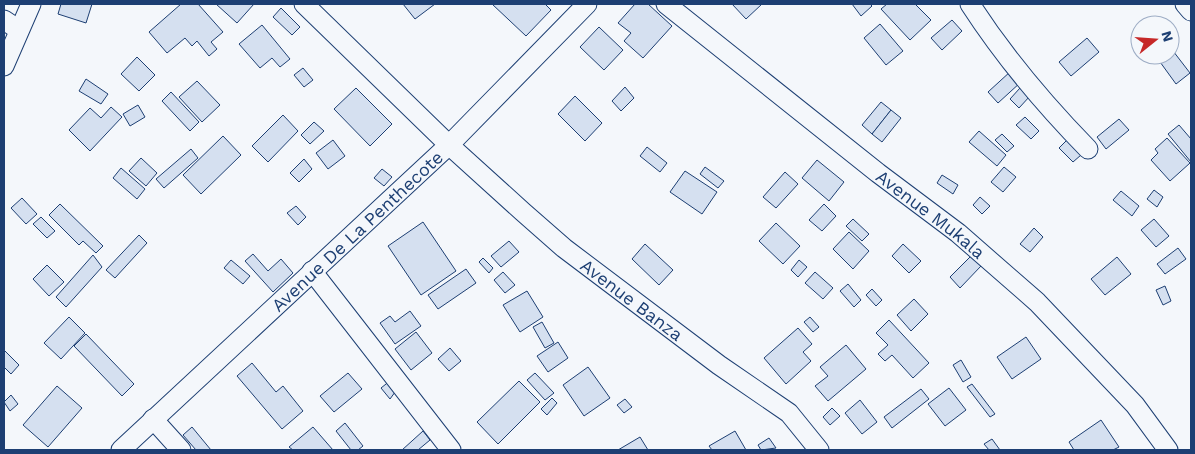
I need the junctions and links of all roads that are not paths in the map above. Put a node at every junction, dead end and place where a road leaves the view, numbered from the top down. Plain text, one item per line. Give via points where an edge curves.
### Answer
1 (31, 4) edge
2 (304, 4) edge
3 (587, 4) edge
4 (666, 4) edge
5 (970, 4) edge
6 (1185, 4) edge
7 (1191, 11) edge
8 (11, 25) edge
9 (4, 66) edge
10 (448, 145) junction
11 (1088, 149) dead end
12 (312, 271) junction
13 (153, 419) junction
14 (121, 450) edge
15 (181, 450) edge
16 (451, 450) edge
17 (819, 450) edge
18 (1168, 450) edge

1 - 8 street
2 - 10 street, Avenue Banza
3 - 10 street, Avenue De La Penthecote
4 - 18 street, Avenue Mukala via 958,233 1037,302 1135,405
5 - 11 street via 1005,57 1044,104
6 - 7 street
8 - 9 street
10 - 12 street, Avenue De La Penthecote
10 - 17 street, Avenue Banza via 564,248 719,365 789,413
12 - 13 street, Avenue De La Penthecote
12 - 16 street
13 - 14 street, Avenue De La Penthecote
13 - 15 street

